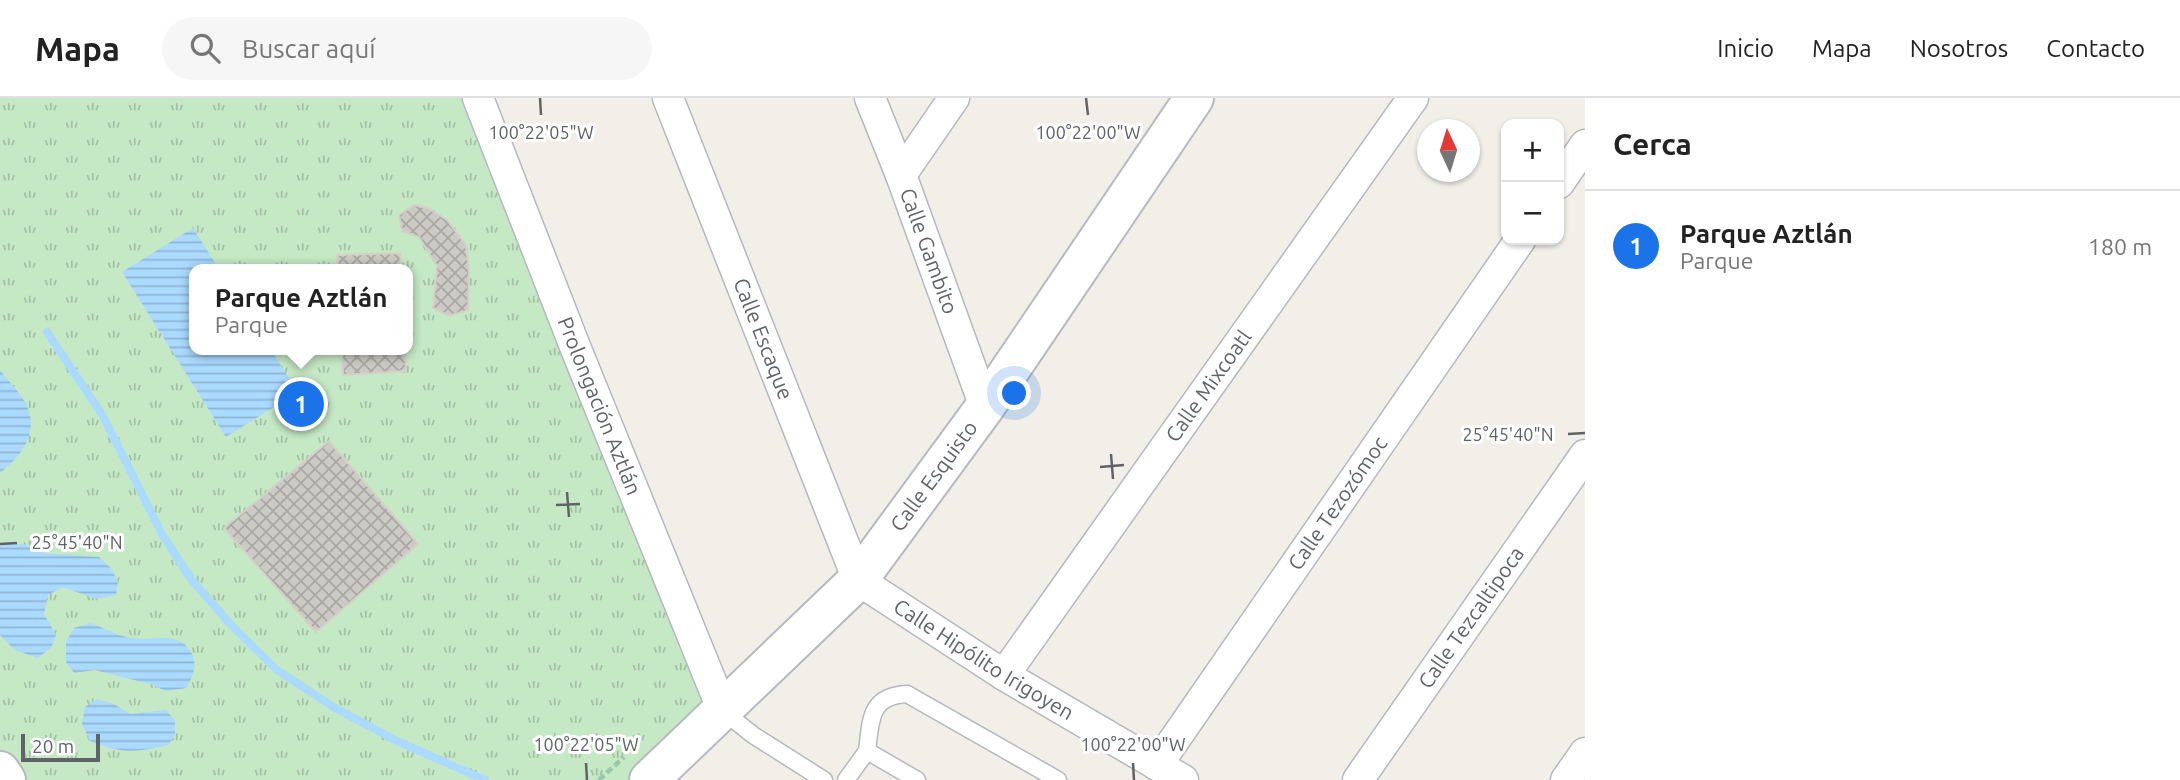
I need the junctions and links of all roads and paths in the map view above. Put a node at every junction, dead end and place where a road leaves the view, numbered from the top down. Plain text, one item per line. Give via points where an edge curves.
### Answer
1 (478, 98) edge
2 (668, 98) edge
3 (870, 98) edge
4 (954, 98) edge
5 (1194, 98) edge
6 (1413, 98) edge
7 (1585, 145) edge
8 (901, 175) junction
9 (1560, 182) edge
10 (1517, 245) edge
11 (985, 407) junction
12 (1585, 455) edge
13 (858, 580) junction
14 (1004, 675) junction
15 (723, 711) junction
16 (867, 751) junction
17 (1585, 753) edge
18 (1157, 765) junction
19 (0, 771) edge
20 (6, 780) edge
21 (649, 780) edge
22 (824, 780) edge
23 (846, 780) edge
24 (917, 780) edge
25 (1058, 780) edge
26 (1183, 780) edge
27 (1358, 780) edge
28 (1566, 780) edge

1 - 15 street, Prolongación Aztlán
2 - 13 street, Calle Escaque
3 - 8 street, Calle Gambito
4 - 8 street
5 - 11 street, Calle Esquisto
6 - 14 street, Calle Mixcoatl
7 - 9 street
8 - 11 street, Calle Gambito
10 - 18 street, Calle Tezozómoc
11 - 13 street, Calle Esquisto
12 - 27 street, Calle Tezcaltipoca
13 - 14 street, Calle Hipólito Irigoyen
13 - 15 street, Calle Esquisto
14 - 18 street, Calle Hipólito Irigoyen
15 - 21 street, Calle Esquisto
15 - 22 lane
16 - 23 lane
16 - 24 lane
16 - 25 lane via 871,717 880,702 891,695 907,694
17 - 28 street
18 - 26 street, Calle Hipólito Irigoyen
19 - 20 street

